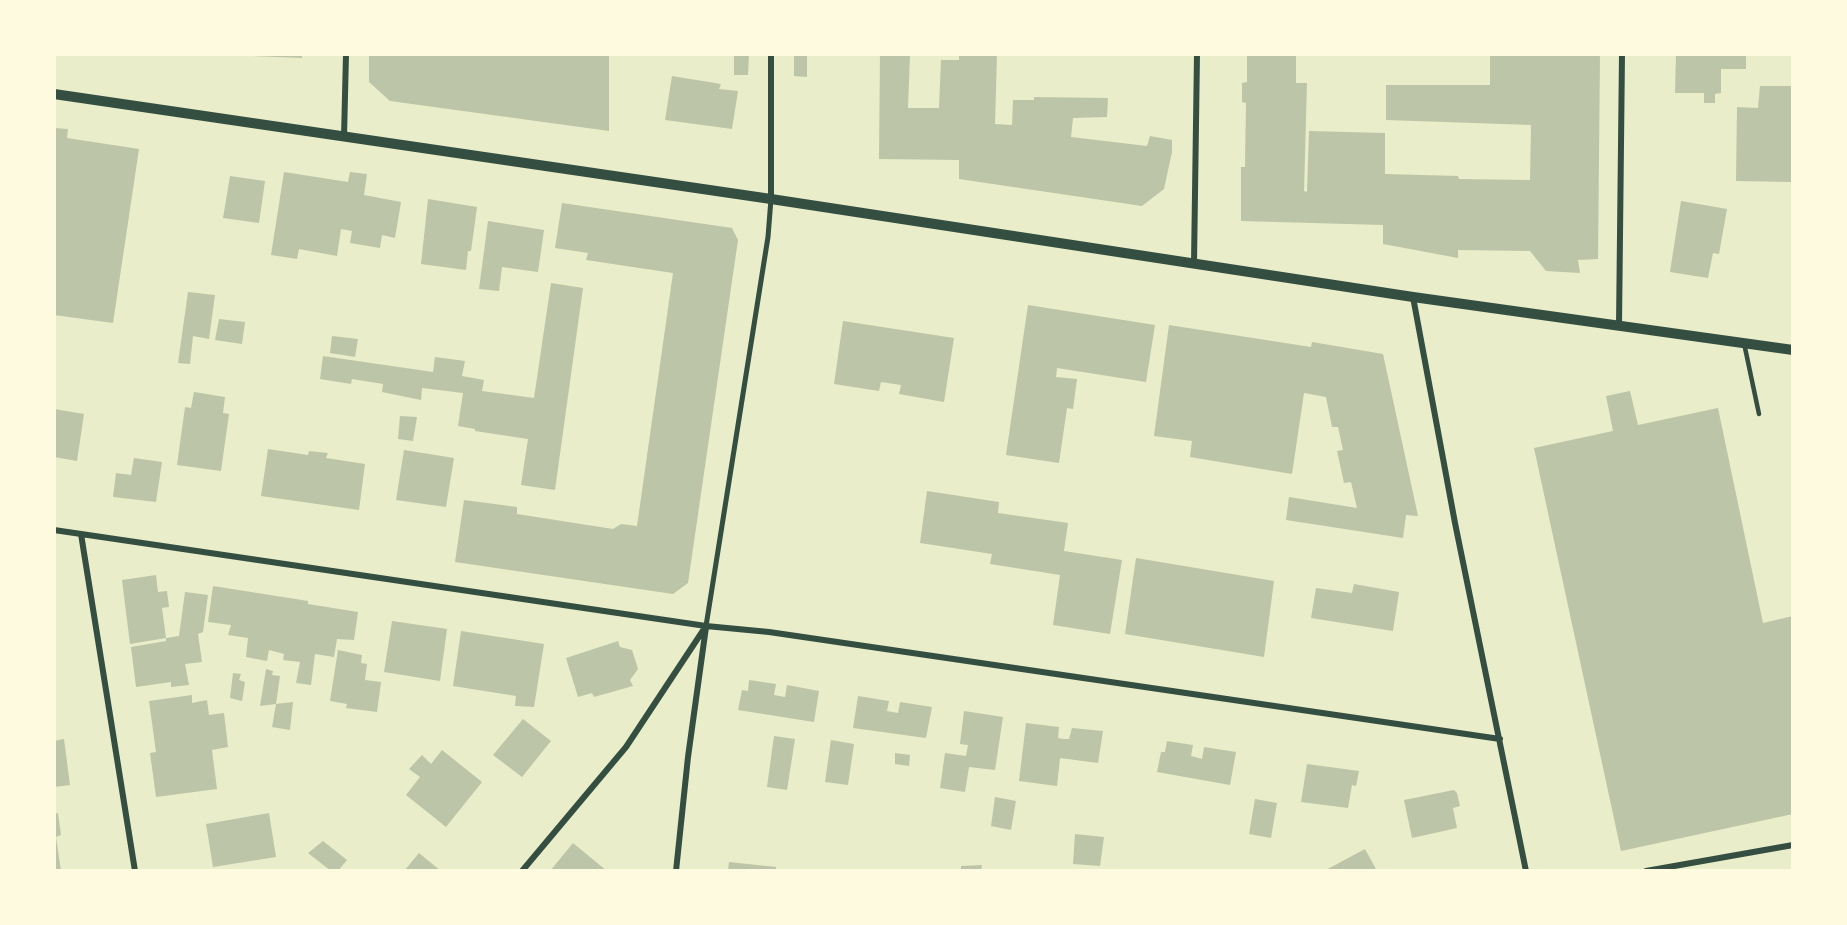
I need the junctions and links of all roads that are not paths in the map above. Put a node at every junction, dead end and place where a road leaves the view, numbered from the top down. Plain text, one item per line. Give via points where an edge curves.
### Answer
1 (346, 54) edge
2 (771, 54) edge
3 (1197, 54) edge
4 (1622, 54) edge
5 (54, 94) edge
6 (344, 136) junction
7 (771, 199) junction
8 (1194, 263) junction
9 (1413, 297) junction
10 (1619, 325) junction
11 (1744, 343) junction
12 (1793, 351) edge
13 (1759, 414) dead end
14 (54, 530) edge
15 (81, 534) junction
16 (706, 626) junction
17 (1500, 739) junction
18 (1793, 845) edge
19 (1526, 869) edge
20 (135, 871) edge
21 (522, 871) edge
22 (676, 871) edge
23 (1516, 871) edge
24 (1646, 871) edge

1 - 6 street
2 - 7 street
3 - 8 street
4 - 10 street
5 - 6 street
6 - 7 street
7 - 8 street
7 - 16 street
8 - 9 street
9 - 10 street
9 - 17 street
10 - 11 street
11 - 12 street
11 - 13 lane
14 - 15 street
15 - 16 street
15 - 20 street
16 - 17 street
16 - 21 street via 626,747
16 - 22 street
17 - 19 street
18 - 24 street
19 - 23 street

